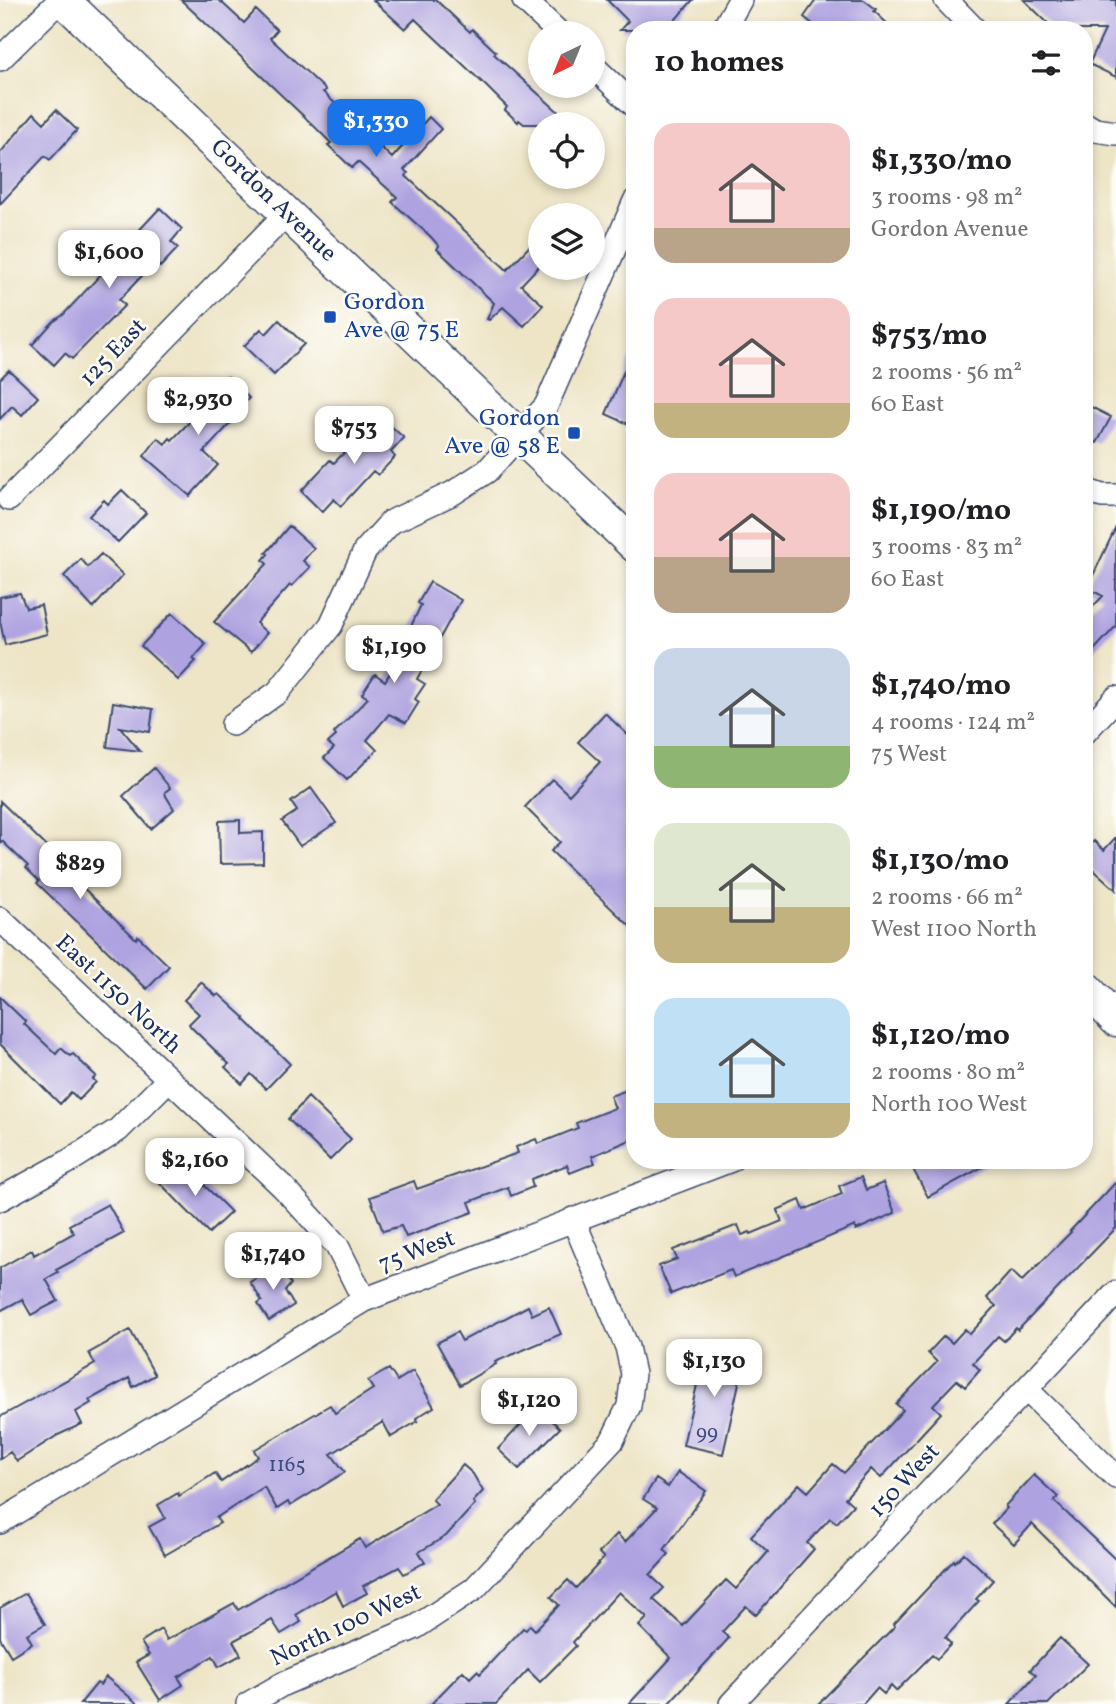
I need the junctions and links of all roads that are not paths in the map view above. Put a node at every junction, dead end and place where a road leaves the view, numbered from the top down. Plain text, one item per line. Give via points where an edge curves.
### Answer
1 (61, 0) edge
2 (524, 0) edge
3 (740, 0) edge
4 (946, 0) edge
5 (546, 21) edge
6 (728, 21) edge
7 (966, 21) edge
8 (0, 59) edge
9 (606, 78) edge
10 (626, 97) edge
11 (1093, 129) edge
12 (1116, 134) edge
13 (286, 214) junction
14 (626, 222) edge
15 (519, 436) junction
16 (1093, 493) edge
17 (1116, 496) edge
18 (9, 499) dead end
19 (626, 537) edge
20 (1116, 698) edge
21 (1093, 723) edge
22 (233, 724) dead end
23 (0, 919) edge
24 (1093, 996) edge
25 (1116, 1020) edge
26 (169, 1079) junction
27 (707, 1169) edge
28 (0, 1199) edge
29 (573, 1219) junction
30 (1116, 1293) edge
31 (364, 1300) junction
32 (1026, 1389) junction
33 (1116, 1477) edge
34 (0, 1522) edge
35 (248, 1704) edge
36 (731, 1704) edge

1 - 8 street
1 - 13 main road, Gordon Avenue
2 - 5 street
3 - 6 street
4 - 7 street
9 - 10 street
11 - 12 street
13 - 15 main road, Gordon Avenue
13 - 18 street, 125 East
14 - 15 street via 546,406
15 - 19 main road, Gordon Avenue
15 - 22 street via 487,471 391,522 365,551 331,625 278,692
16 - 17 street
20 - 21 street
23 - 26 street, East 1150 North
24 - 25 main road
26 - 28 street via 118,1130
26 - 31 street, East 1150 North via 283,1187 337,1246
27 - 29 street, 75 West
29 - 31 street, 75 West
29 - 35 street, North 100 West via 627,1347 633,1374 629,1406 612,1441 474,1589 416,1627 283,1684
30 - 32 street, 150 West
31 - 34 street, 75 West
32 - 33 street
32 - 36 street, 150 West

